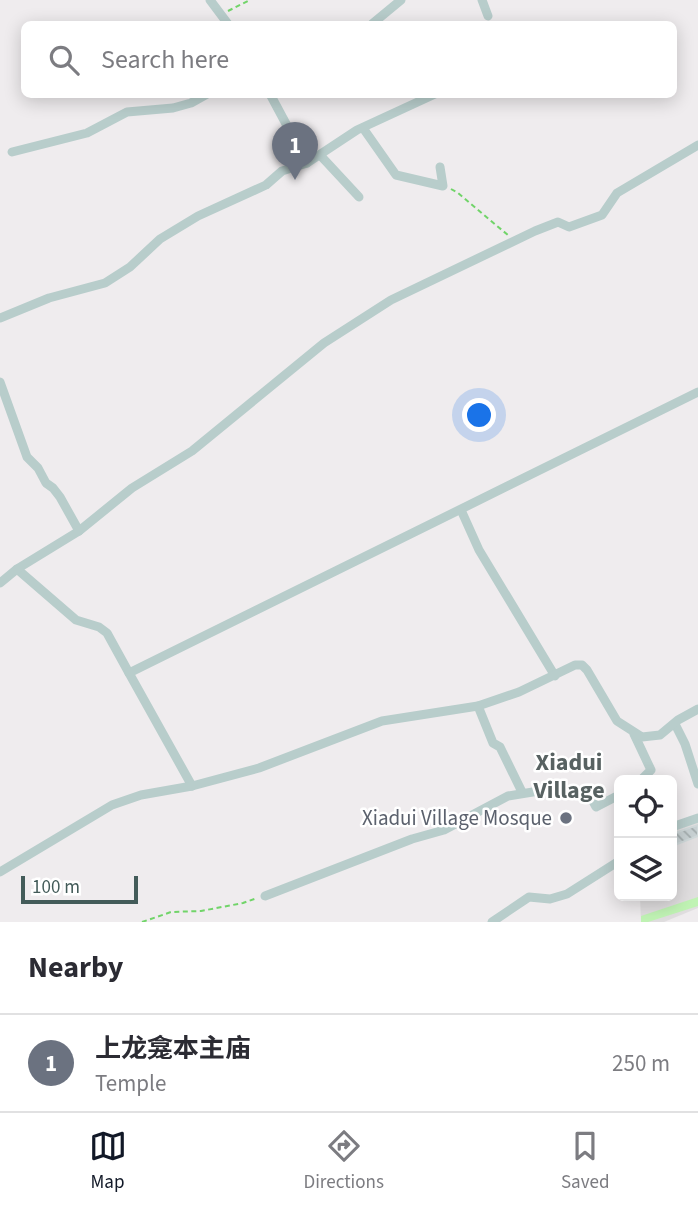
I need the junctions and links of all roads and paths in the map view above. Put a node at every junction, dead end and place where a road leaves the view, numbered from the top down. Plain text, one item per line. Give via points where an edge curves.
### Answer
1 (210, 0) edge
2 (250, 0) edge
3 (401, 0) edge
4 (482, 0) edge
5 (220, 14) junction
6 (488, 16) dead end
7 (226, 21) edge
8 (376, 21) edge
9 (200, 98) edge
10 (272, 98) edge
11 (427, 98) edge
12 (363, 128) junction
13 (698, 145) edge
14 (12, 152) dead end
15 (320, 155) junction
16 (307, 163) junction
17 (440, 167) dead end
18 (443, 186) junction
19 (359, 197) dead end
20 (516, 241) junction
21 (0, 318) edge
22 (0, 382) edge
23 (698, 392) edge
24 (461, 510) junction
25 (79, 531) junction
26 (17, 569) junction
27 (0, 583) edge
28 (129, 673) junction
29 (555, 676) junction
30 (478, 706) junction
31 (698, 709) edge
32 (675, 724) junction
33 (634, 733) junction
34 (646, 775) edge
35 (698, 784) edge
36 (192, 786) junction
37 (522, 792) junction
38 (614, 798) edge
39 (698, 818) edge
40 (677, 825) edge
41 (614, 864) edge
42 (0, 872) edge
43 (265, 895) joint
44 (142, 922) edge
45 (492, 922) edge

1 - 5 street
2 - 5 path
3 - 8 street
4 - 6 street
5 - 7 street
9 - 14 street via 173,108 127,112 88,133
10 - 16 street
11 - 12 street
12 - 15 street
12 - 18 street via 396,175
13 - 20 street via 617,193 602,215 569,227 558,222
15 - 16 street
15 - 19 street
16 - 21 street via 282,171 266,185 160,239 106,283 49,298
17 - 18 street
18 - 20 path
20 - 25 street via 391,300 324,343 192,451 132,488
22 - 25 street via 27,457
23 - 24 street
24 - 28 street
24 - 29 street via 479,550
25 - 26 street
26 - 27 street
26 - 28 street via 76,620 107,633
28 - 36 street
29 - 30 street
29 - 33 street via 582,665 617,721
30 - 36 street via 382,721 259,768
30 - 37 street
31 - 32 street
32 - 33 street via 660,735
32 - 35 street
33 - 34 street via 651,769
36 - 42 street via 141,795 112,806
37 - 38 street via 545,790 561,795 587,790 596,807
37 - 43 street via 444,830
39 - 40 street
41 - 45 street via 567,894 550,899 529,897
43 - 44 path via 201,911 171,912

